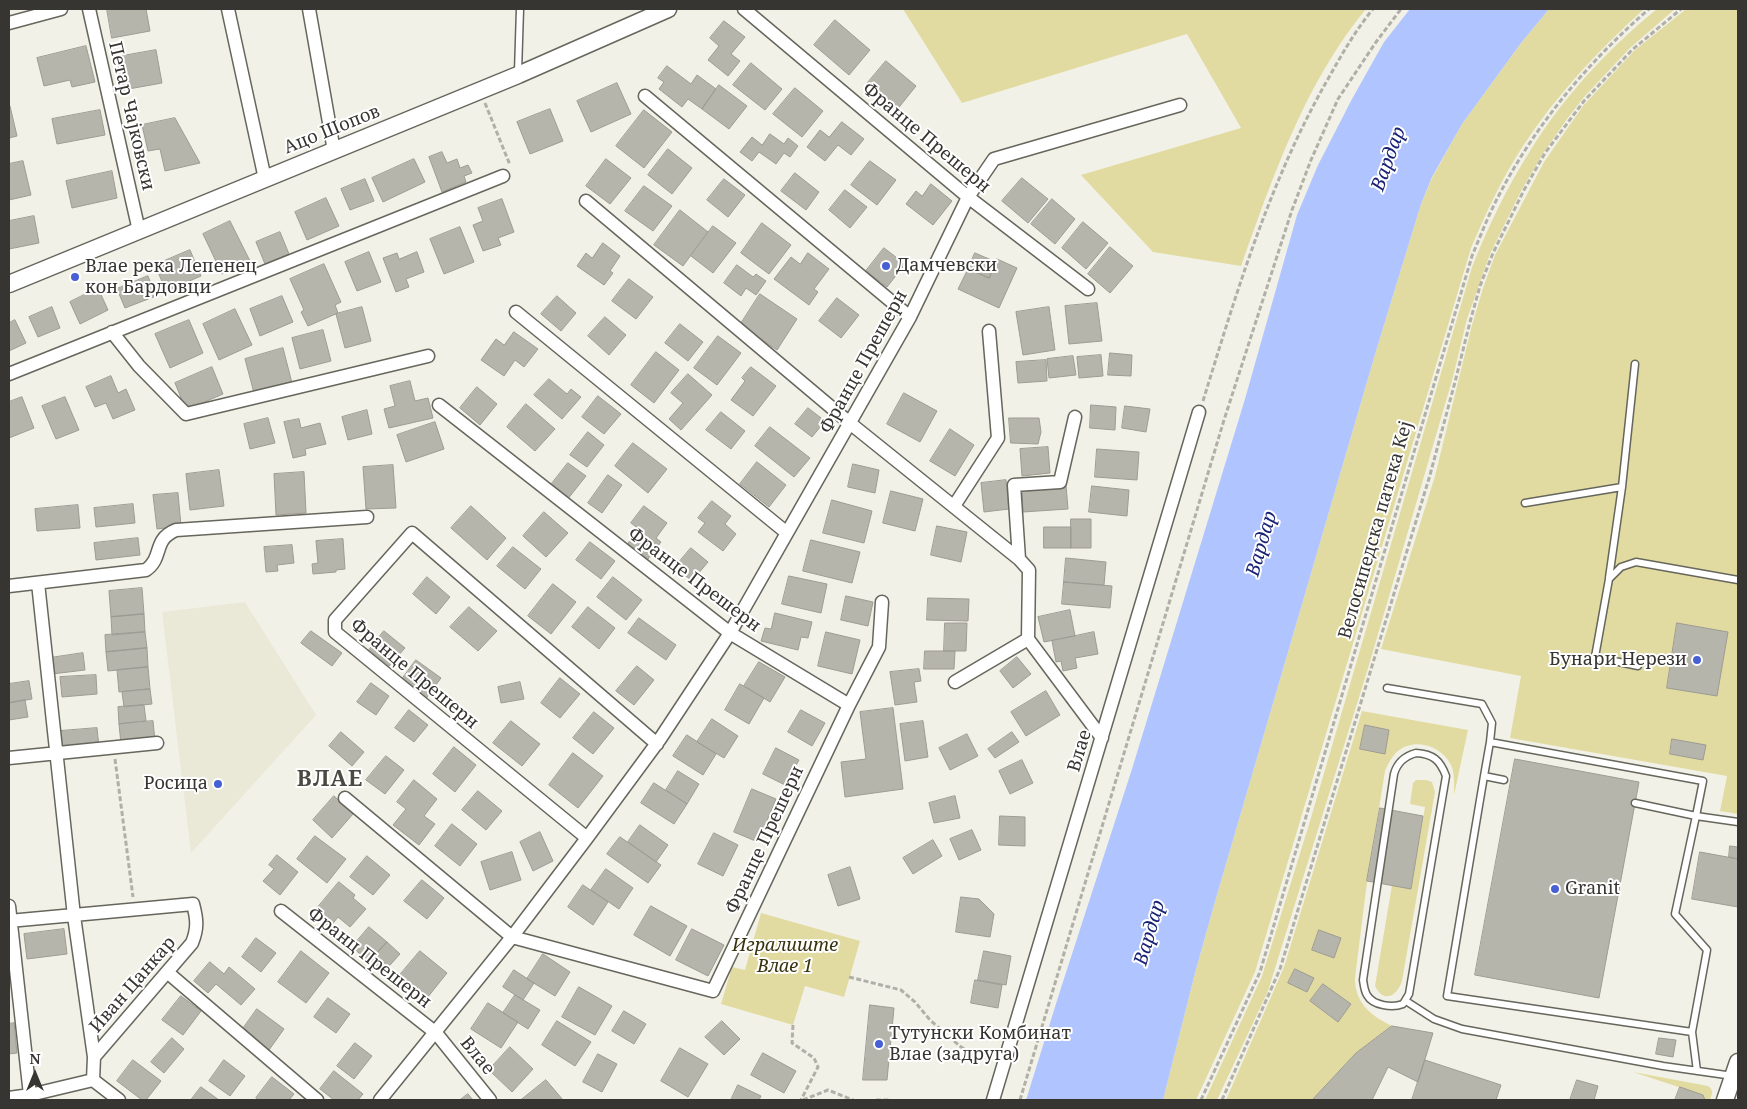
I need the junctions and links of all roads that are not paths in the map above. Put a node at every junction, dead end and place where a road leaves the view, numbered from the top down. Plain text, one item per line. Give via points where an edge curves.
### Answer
1 (60, 9) edge
2 (89, 9) edge
3 (228, 9) edge
4 (309, 9) edge
5 (520, 9) edge
6 (668, 9) edge
7 (744, 9) edge
8 (9, 23) edge
9 (518, 75) junction
10 (645, 96) dead end
11 (1180, 105) dead end
12 (334, 151) junction
13 (503, 176) road end
14 (265, 179) junction
15 (968, 196) junction
16 (586, 201) dead end
17 (139, 231) junction
18 (9, 284) edge
19 (1088, 289) dead end
20 (516, 312) dead end
21 (910, 317) junction
22 (989, 331) dead end
23 (112, 332) junction
24 (428, 356) dead end
25 (1635, 364) dead end
26 (9, 374) edge
27 (440, 405) dead end
28 (1199, 412) road end
29 (1075, 417) dead end
30 (851, 424) junction
31 (1622, 487) junction
32 (1525, 503) dead end
33 (954, 506) junction
34 (367, 517) dead end
35 (787, 533) junction
36 (1019, 559) junction
37 (1609, 579) junction
38 (1738, 580) edge
39 (38, 583) junction
40 (9, 586) edge
41 (882, 602) dead end
42 (730, 633) junction
43 (1028, 640) junction
44 (1638, 666) dead end
45 (955, 682) dead end
46 (1388, 688) dead end
47 (849, 706) junction
48 (1102, 738) junction
49 (1490, 742) junction
50 (157, 743) dead end
51 (657, 744) junction
52 (57, 754) junction
53 (9, 758) edge
54 (1484, 776) junction
55 (1504, 780) dead end
56 (345, 798) dead end
57 (1635, 803) dead end
58 (1696, 816) junction
59 (1738, 822) edge
60 (587, 838) junction
61 (9, 906) edge
62 (281, 911) dead end
63 (74, 916) junction
64 (10, 921) edge
65 (512, 937) junction
66 (167, 972) junction
67 (1406, 1001) junction
68 (1692, 1032) junction
69 (436, 1033) junction
70 (94, 1057) junction
71 (1697, 1071) junction
72 (1737, 1072) edge
73 (93, 1080) junction
74 (30, 1095) junction
75 (9, 1098) edge
76 (119, 1100) edge
77 (317, 1100) edge
78 (380, 1100) edge
79 (490, 1100) edge
80 (994, 1100) edge
81 (1725, 1100) edge

1 - 8 street
2 - 17 street, Петар Чајковски
3 - 14 street
4 - 12 street
5 - 9 lane
6 - 9 street, Ацо Шопов
7 - 15 street, Франце Прешерн
9 - 12 street, Ацо Шопов
10 - 21 street
11 - 15 street, Францe Прешерн via 994,159
12 - 14 street, Ацо Шопов
13 - 23 street
14 - 17 street, Ацо Шопов
15 - 19 street, Франце Прешерн
15 - 21 street, Францe Прешерн
16 - 30 street
17 - 18 street, Ацо Шопов
20 - 35 street
21 - 30 street, Францe Прешерн
22 - 33 street via 998,438
23 - 24 street via 139,366 186,414
23 - 26 street
25 - 31 lane
27 - 42 street, Франце Прешерн
28 - 48 street, Влае
29 - 36 street via 1060,482 1014,485
30 - 33 street
30 - 35 street, Францe Прешерн
31 - 32 lane
31 - 37 lane
33 - 36 street
34 - 39 street via 176,530 161,540 154,564 146,570
35 - 42 street, Францe Прешерн
36 - 43 street via 1029,570
37 - 38 lane via 1621,567 1636,562
37 - 44 lane via 1595,657
39 - 40 street
39 - 52 street, Иван Цанкар
41 - 47 street via 879,647
42 - 47 street, Франце Прешерн
42 - 51 street, Францe Прешерн
43 - 45 street
43 - 48 street
46 - 49 lane via 1482,704 1492,723
47 - 65 street, Францe Прешерн via 713,991
48 - 80 street, Влае
49 - 54 lane
49 - 58 lane via 1703,781
50 - 52 street
51 - 60 street, Францe Прешерн
51 - 60 street, Францe Прешерн via 412,533 335,620 335,632
52 - 53 street
52 - 63 street, Иван Цанкар
54 - 55 lane
54 - 68 lane via 1447,996
56 - 65 street, Францe Прешерн
57 - 58 lane
58 - 59 lane
58 - 68 lane via 1675,914 1707,950
60 - 65 street, Францe Прешерн
61 - 64 street
62 - 69 street, Франц Прешерн
63 - 64 street, Иван Цанкар
63 - 66 street, Иван Цанкар via 193,904 197,931 192,943
63 - 70 street, Иван Цанкар
64 - 74 street
65 - 69 street, Францe Прешерн
66 - 70 street, Иван Цанкар
66 - 77 street
67 - 67 lane via 1446,776 1437,759 1423,753 1405,758 1394,774 1363,980 1367,996 1372,1001 1397,1007
67 - 71 lane via 1434,1019 1462,1029
68 - 71 lane
69 - 78 street, Францe Прешерн
69 - 79 street, Влае
70 - 73 street, Иван Цанкар
71 - 72 lane
72 - 81 street
73 - 74 street
73 - 76 street
74 - 75 street

